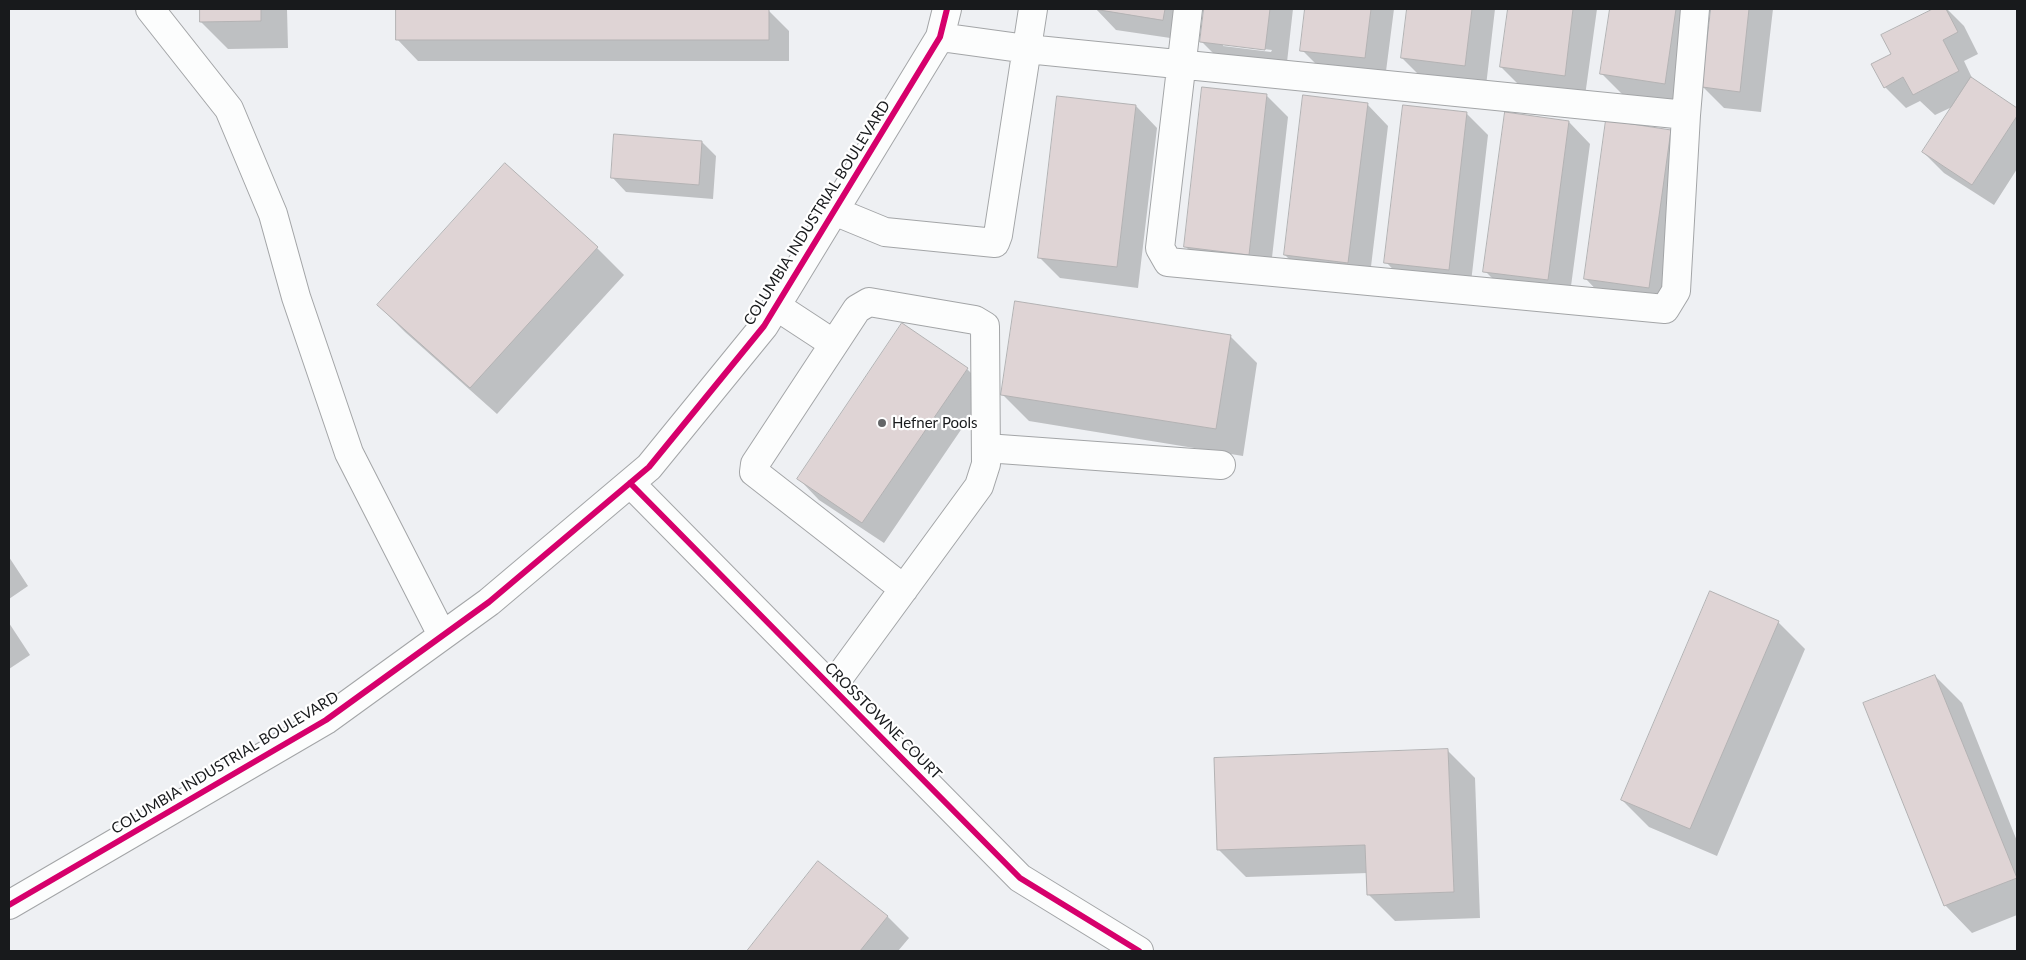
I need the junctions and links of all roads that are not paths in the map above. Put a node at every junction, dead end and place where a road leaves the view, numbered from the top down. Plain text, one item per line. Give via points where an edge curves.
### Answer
1 (150, 9) edge
2 (947, 9) edge
3 (1033, 9) edge
4 (1188, 9) edge
5 (1695, 9) edge
6 (940, 36) junction
7 (1027, 49) junction
8 (1182, 64) junction
9 (1686, 115) junction
10 (834, 211) junction
11 (776, 306) junction
12 (834, 344) junction
13 (986, 448) junction
14 (1221, 465) dead end
15 (630, 483) junction
16 (904, 589) junction
17 (442, 635) junction
18 (832, 687) junction
19 (9, 905) edge
20 (1139, 951) edge

1 - 17 street via 229,109 273,214 296,297 349,453
2 - 6 street, COLUMBIA INDUSTRIAL BOULEVARD
3 - 7 street
4 - 8 street
5 - 9 street
6 - 7 street
6 - 10 street, COLUMBIA INDUSTRIAL BOULEVARD
7 - 8 street
7 - 10 street via 995,243 885,232
8 - 9 street
8 - 9 street via 1160,248 1168,262 1297,276 1665,309 1676,291
10 - 11 street, COLUMBIA INDUSTRIAL BOULEVARD
11 - 12 street
11 - 15 street, COLUMBIA INDUSTRIAL BOULEVARD via 764,326 649,467
12 - 13 street via 857,309 869,302 975,320 985,326
12 - 16 street via 755,464 754,472
13 - 14 street
13 - 16 street via 986,464 979,486
15 - 17 street, COLUMBIA INDUSTRIAL BOULEVARD via 489,602
15 - 18 street, CROSSTOWNE COURT
16 - 18 street
17 - 19 street, COLUMBIA INDUSTRIAL BOULEVARD via 326,720
18 - 20 street, CROSSTOWNE COURT via 1020,878

